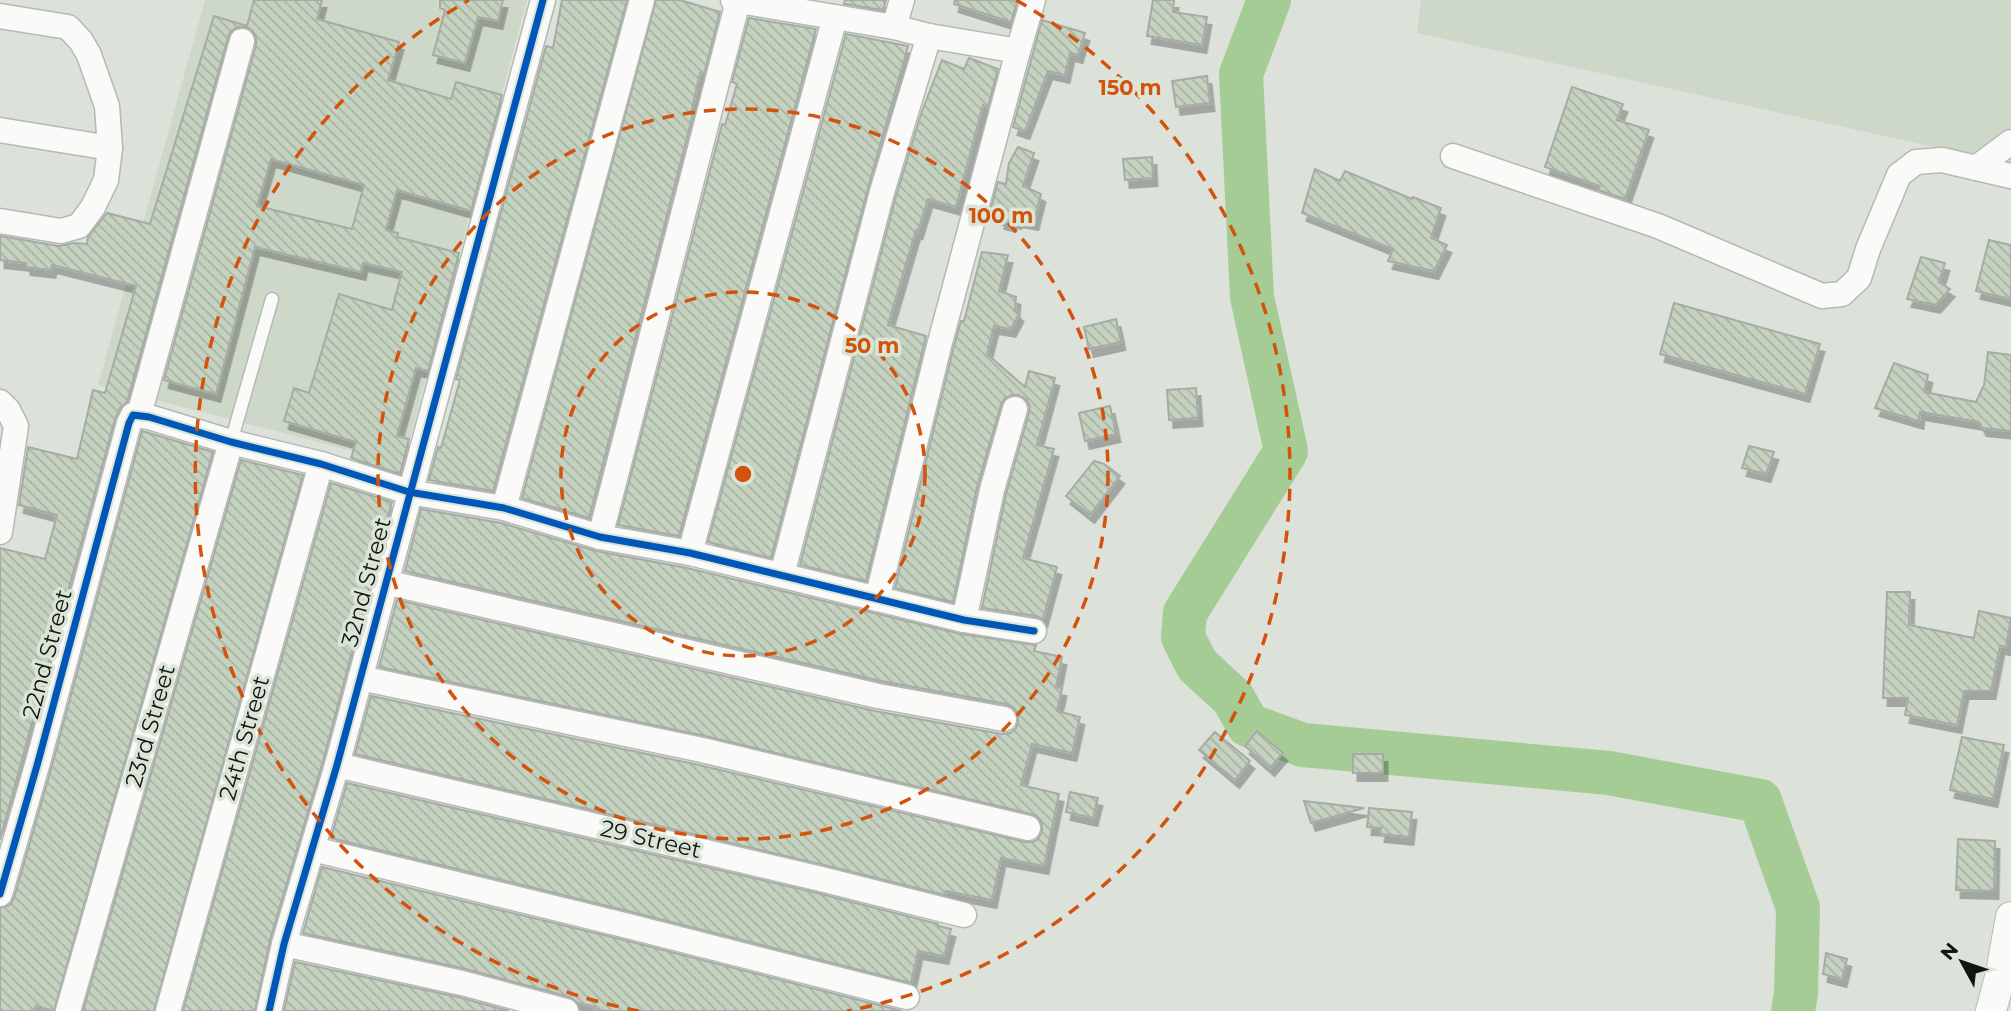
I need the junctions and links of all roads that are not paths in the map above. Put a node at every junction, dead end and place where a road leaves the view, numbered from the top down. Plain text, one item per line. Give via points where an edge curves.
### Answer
1 (543, 0) edge
2 (642, 0) edge
3 (735, 0) edge
4 (902, 0) edge
5 (1033, 0) edge
6 (802, 5) edge
7 (0, 16) edge
8 (835, 17) junction
9 (894, 27) junction
10 (929, 36) junction
11 (242, 41) dead end
12 (1018, 51) junction
13 (0, 130) edge
14 (2011, 142) edge
15 (110, 149) junction
16 (1453, 156) dead end
17 (1976, 168) junction
18 (2011, 176) edge
19 (0, 221) edge
20 (272, 299) dead end
21 (0, 402) edge
22 (1016, 409) dead end
23 (134, 419) junction
24 (231, 442) junction
25 (321, 464) junction
26 (409, 492) junction
27 (504, 508) junction
28 (0, 532) edge
29 (600, 537) junction
30 (690, 553) junction
31 (782, 575) junction
32 (385, 582) junction
33 (877, 599) junction
34 (964, 620) junction
35 (1034, 631) dead end
36 (360, 678) junction
37 (1004, 719) dead end
38 (337, 765) junction
39 (1028, 828) dead end
40 (313, 849) junction
41 (0, 894) edge
42 (964, 915) dead end
43 (2011, 917) edge
44 (284, 944) junction
45 (907, 997) dead end
46 (68, 1011) edge
47 (168, 1011) edge
48 (269, 1011) edge
49 (566, 1011) edge
50 (1991, 1011) edge

1 - 26 street, 32nd Street
2 - 27 street
3 - 6 street
3 - 29 street
4 - 9 street
5 - 12 street
6 - 8 street
7 - 15 street via 68,27 81,41 107,106
8 - 9 street
8 - 30 street
9 - 10 street
10 - 12 street
10 - 31 street via 882,192
11 - 23 street, 22nd Street
12 - 33 street
13 - 15 street
14 - 17 street
15 - 19 street via 106,180 79,226 61,231
16 - 17 street via 1658,226 1822,296 1842,294 1859,278 1899,175 1916,162 1942,160
17 - 18 street
20 - 24 lane
21 - 28 street via 16,426
22 - 34 street via 992,490
23 - 24 street
23 - 41 street, 22nd Street
24 - 25 street
24 - 46 street, 23rd Street
25 - 26 street
25 - 47 street, 24th Street
26 - 27 street
26 - 32 street, 32nd Street
27 - 29 street
29 - 30 street
30 - 31 street
31 - 33 street
32 - 36 street, 32nd Street
32 - 37 street via 878,696
33 - 34 street
34 - 35 street
36 - 38 street, 32nd Street
36 - 39 street via 702,750
38 - 40 street, 32nd Street
38 - 42 street, 29 Street
40 - 44 street, 32nd Street
40 - 45 street
43 - 50 street
44 - 48 street, 32nd Street
44 - 49 street

